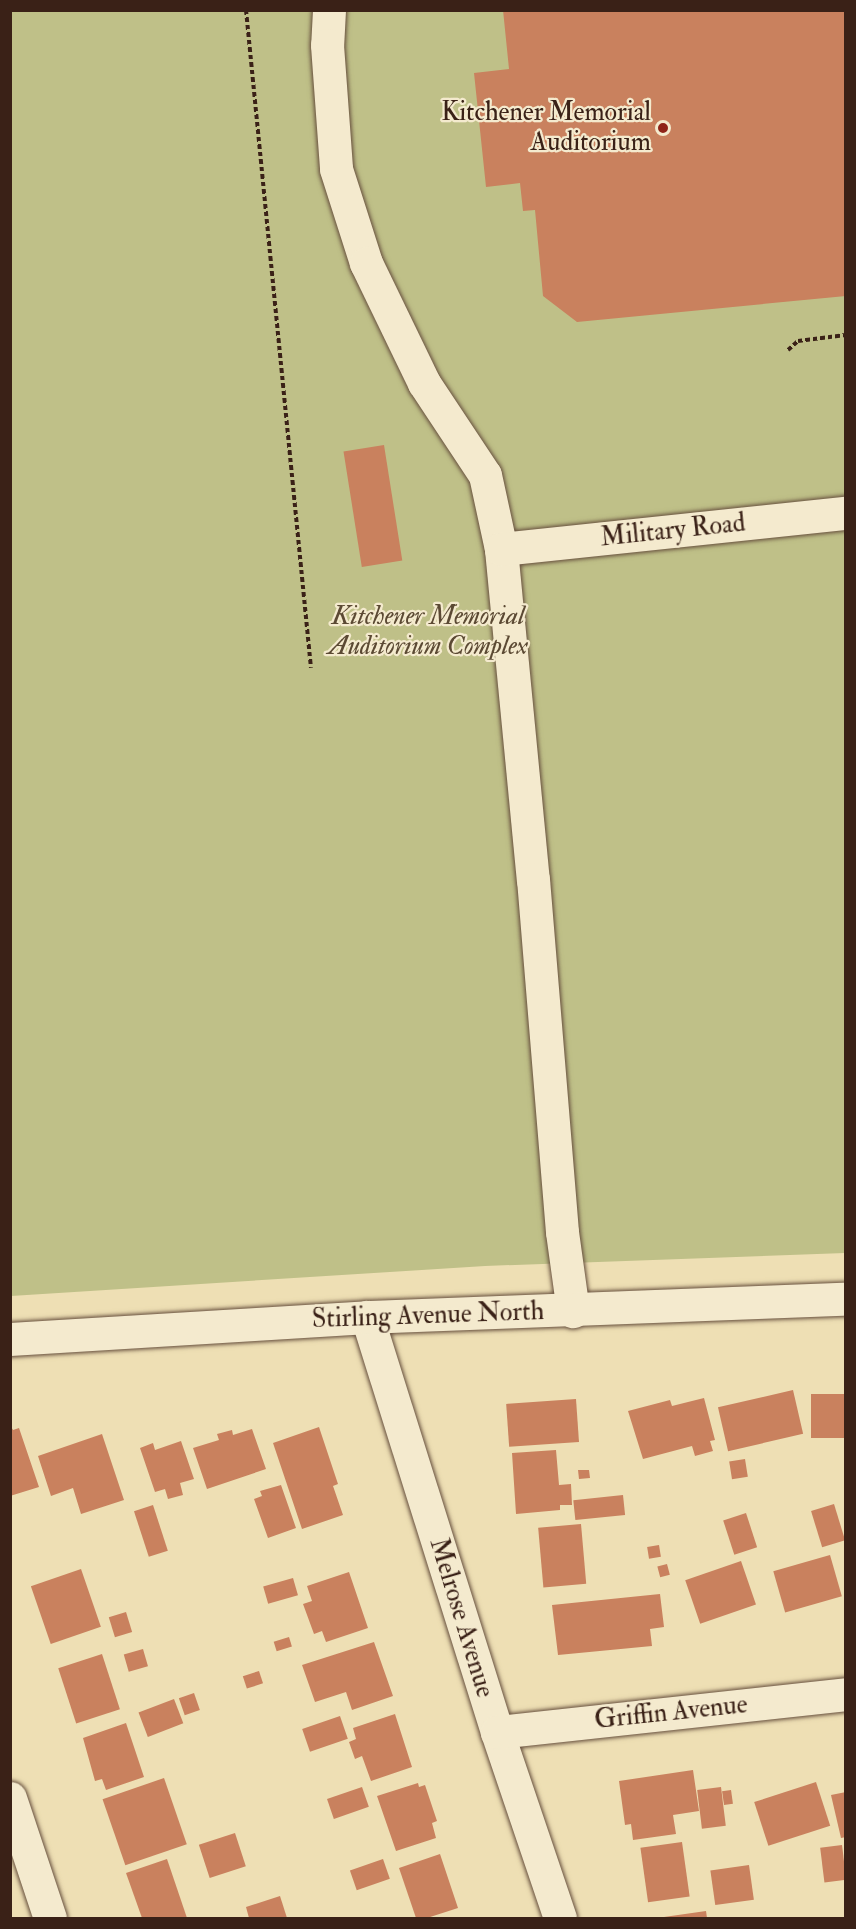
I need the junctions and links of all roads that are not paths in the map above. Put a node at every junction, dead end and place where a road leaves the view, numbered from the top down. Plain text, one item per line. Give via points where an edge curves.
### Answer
1 (329, 10) edge
2 (846, 513) edge
3 (501, 549) junction
4 (846, 1299) edge
5 (573, 1311) junction
6 (367, 1317) junction
7 (10, 1339) edge
8 (846, 1694) edge
9 (497, 1732) junction
10 (10, 1798) edge
11 (50, 1918) edge
12 (560, 1918) edge

1 - 3 street via 327,45 336,170 366,263 424,383 485,474
2 - 3 street, Military Road
3 - 5 street via 562,1232
4 - 5 street, Stirling Avenue North
5 - 6 street, Stirling Avenue North
6 - 7 street, Stirling Avenue North
6 - 9 street, Melrose Avenue
8 - 9 street, Griffin Avenue
9 - 12 street, Melrose Avenue
10 - 11 street

